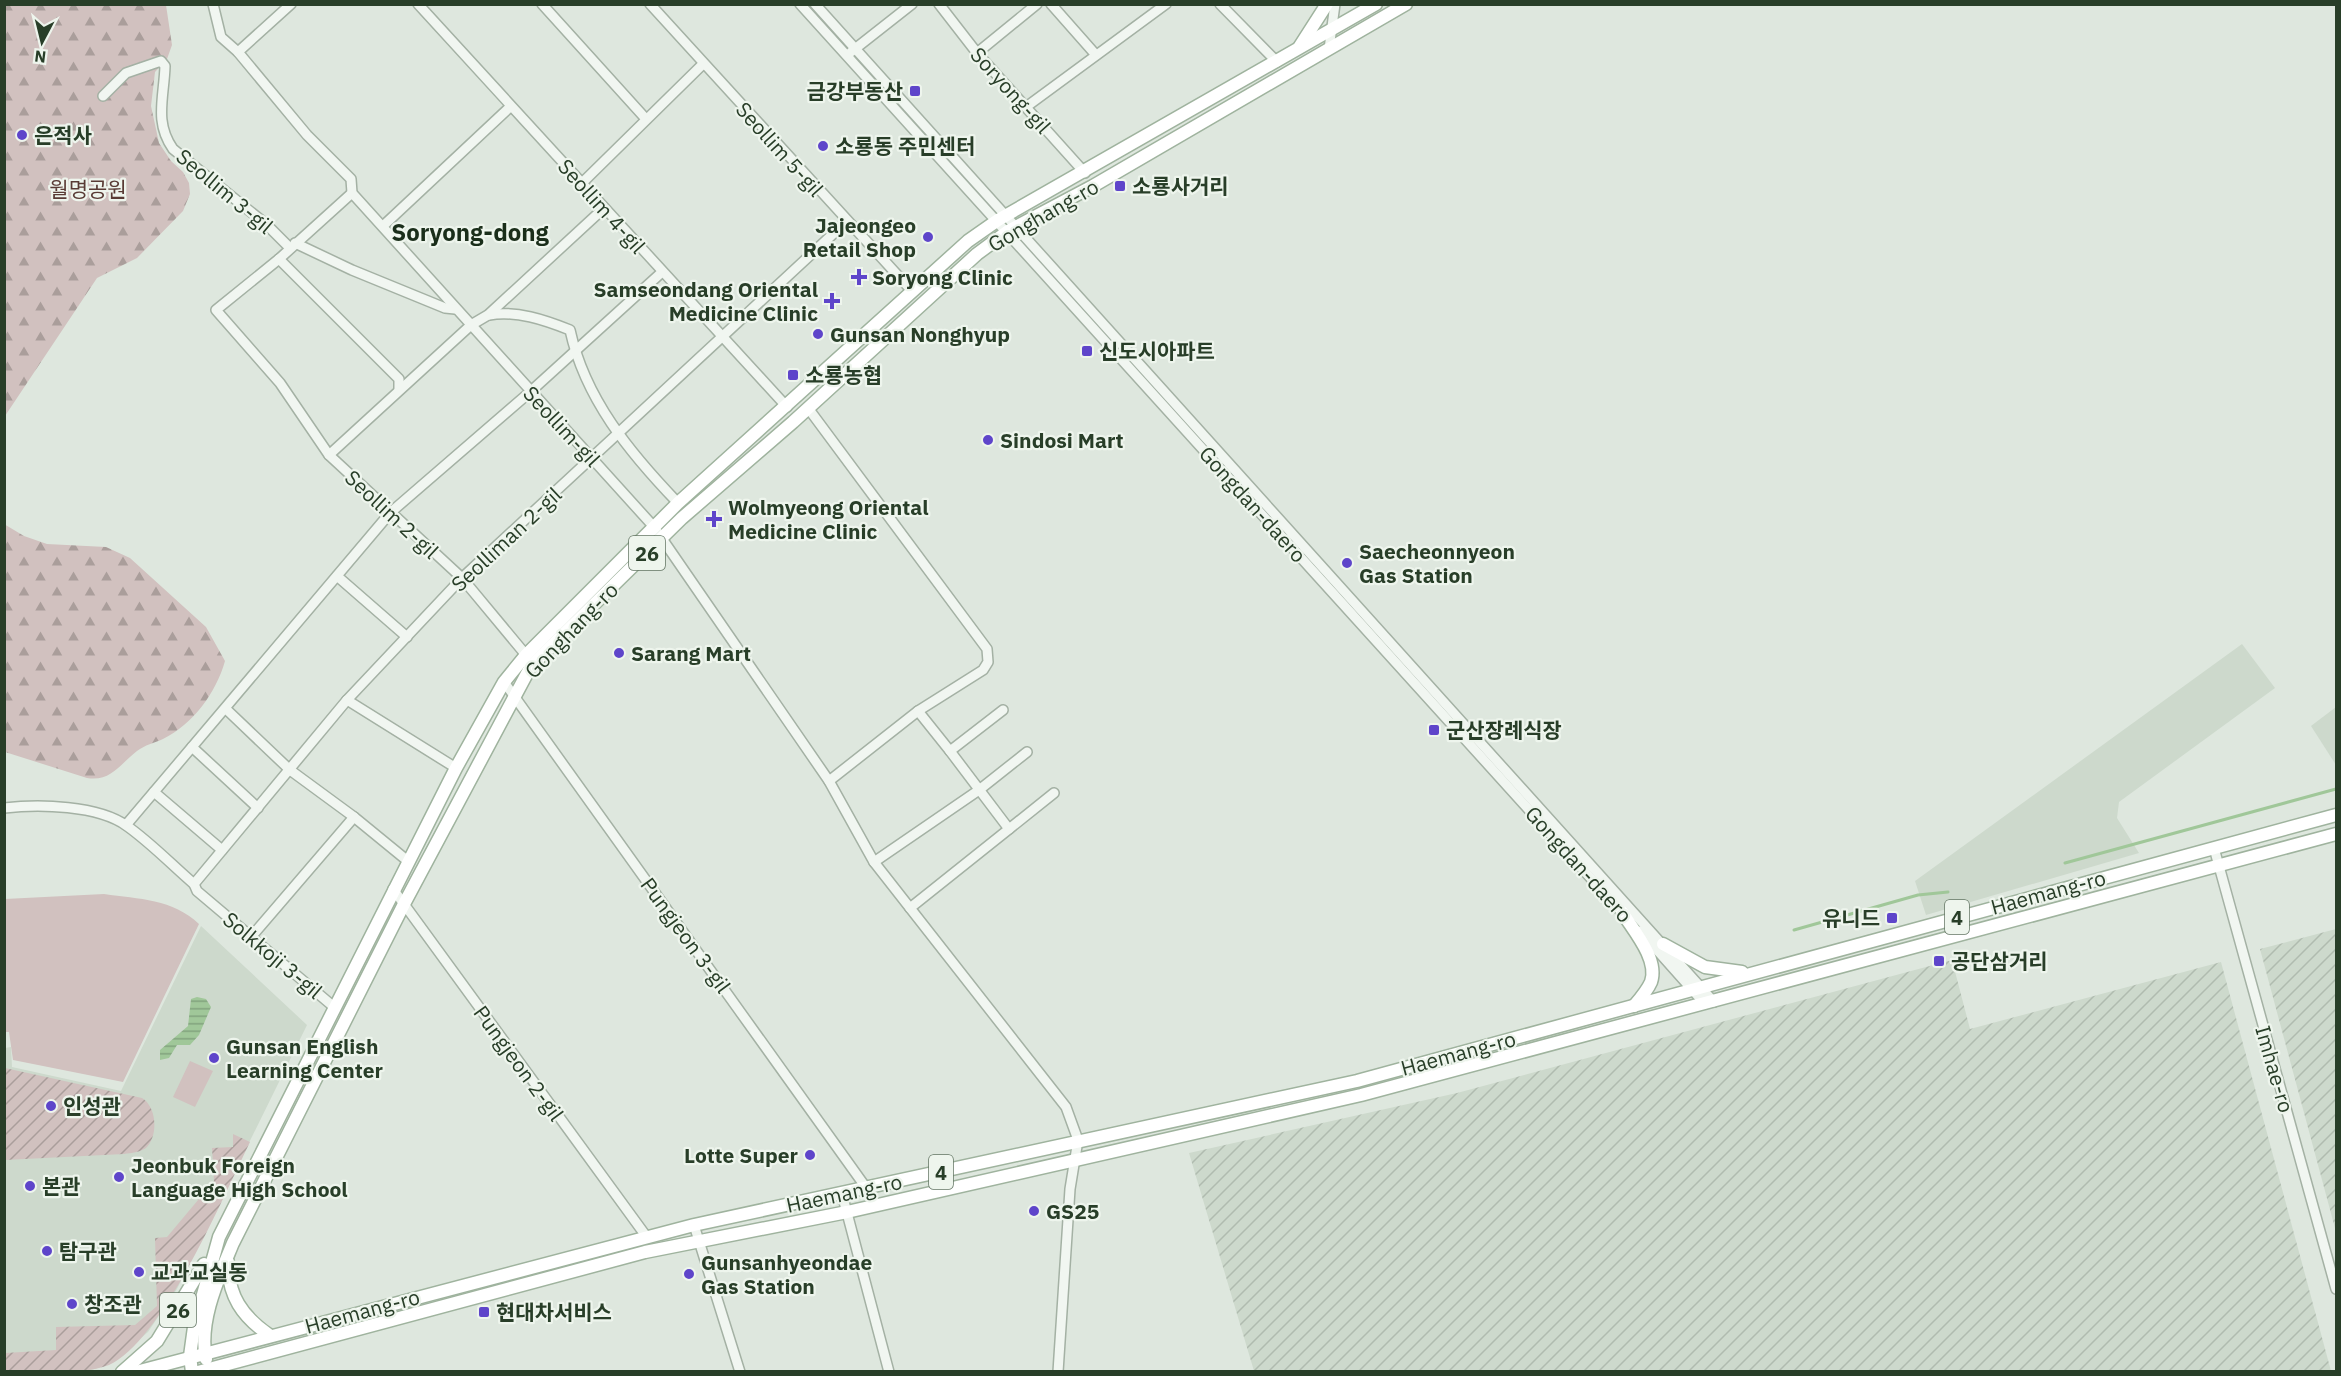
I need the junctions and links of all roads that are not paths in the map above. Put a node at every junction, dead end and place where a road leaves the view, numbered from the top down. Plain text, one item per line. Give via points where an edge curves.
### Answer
1 (213, 4) edge
2 (291, 4) edge
3 (418, 4) edge
4 (433, 4) edge
5 (542, 4) edge
6 (650, 4) edge
7 (800, 4) edge
8 (815, 4) edge
9 (912, 4) edge
10 (939, 4) edge
11 (1037, 4) edge
12 (1051, 4) edge
13 (1166, 4) edge
14 (1220, 4) edge
15 (1327, 4) edge
16 (1335, 4) edge
17 (1406, 4) edge
18 (1368, 5) edge
19 (425, 12) junction
20 (1330, 31) junction
21 (856, 48) junction
22 (1298, 50) junction
23 (1329, 50) junction
24 (238, 52) junction
25 (976, 53) junction
26 (847, 56) junction
27 (1096, 56) junction
28 (1277, 62) junction
29 (703, 64) junction
30 (103, 96) dead end
31 (510, 107) junction
32 (1026, 107) junction
33 (646, 119) junction
34 (1085, 173) junction
35 (582, 183) junction
36 (352, 193) junction
37 (604, 208) junction
38 (1003, 218) junction
39 (847, 221) junction
40 (383, 226) junction
41 (1013, 229) junction
42 (292, 246) junction
43 (279, 259) junction
44 (661, 273) junction
45 (912, 291) junction
46 (455, 309) junction
47 (489, 315) junction
48 (471, 325) junction
49 (723, 338) junction
50 (575, 351) junction
51 (399, 389) junction
52 (530, 392) junction
53 (787, 407) junction
54 (808, 408) junction
55 (618, 435) junction
56 (329, 455) junction
57 (593, 458) junction
58 (678, 503) junction
59 (390, 513) junction
60 (654, 527) junction
61 (660, 539) junction
62 (337, 576) junction
63 (462, 578) junction
64 (406, 637) junction
65 (526, 655) junction
66 (504, 682) junction
67 (513, 696) junction
68 (347, 700) junction
69 (226, 708) junction
70 (1003, 710) dead end
71 (918, 711) junction
72 (192, 747) junction
73 (950, 751) junction
74 (1027, 752) dead end
75 (456, 768) junction
76 (290, 770) junction
77 (830, 781) junction
78 (979, 790) junction
79 (154, 792) junction
80 (1054, 793) dead end
81 (4, 808) edge
82 (258, 808) junction
83 (2337, 815) edge
84 (354, 817) junction
85 (126, 825) junction
86 (1009, 829) junction
87 (2337, 834) edge
88 (2214, 848) junction
89 (222, 850) junction
90 (409, 862) junction
91 (874, 862) junction
92 (2219, 866) junction
93 (194, 884) junction
94 (393, 889) junction
95 (404, 904) junction
96 (910, 908) junction
97 (1622, 912) junction
98 (251, 937) junction
99 (1663, 944) junction
100 (1758, 970) junction
101 (1697, 989) junction
102 (1709, 1003) junction
103 (1634, 1006) junction
104 (334, 1007) junction
105 (1078, 1140) junction
106 (1075, 1160) junction
107 (867, 1189) junction
108 (842, 1194) junction
109 (847, 1212) junction
110 (694, 1225) junction
111 (646, 1236) junction
112 (219, 1237) junction
113 (699, 1241) junction
114 (228, 1255) junction
115 (2337, 1290) edge
116 (269, 1335) junction
117 (204, 1352) junction
118 (190, 1356) junction
119 (203, 1370) edge
120 (122, 1371) edge
121 (136, 1371) edge
122 (192, 1371) edge
123 (740, 1371) edge
124 (889, 1371) edge
125 (1058, 1371) edge

1 - 24 street, Seollim-gil via 221,37
2 - 24 street
3 - 19 street, Seollim 4-gil
4 - 19 street
5 - 33 street
6 - 29 street, Seollim 5-gil
7 - 26 street, Gongdan-daero
8 - 21 street, Gongdan-daero
9 - 21 street
10 - 25 street, Soryong-gil
11 - 25 street
12 - 27 street
13 - 27 street
14 - 28 street
15 - 22 main road
16 - 20 street
17 - 23 main road, Gonghang-ro / 26
18 - 20 main road, Gonghang-ro / 26
19 - 31 street, Seollim 4-gil
20 - 22 main road, Gonghang-ro / 26
20 - 23 street
21 - 26 street
21 - 38 street, Gongdan-daero
22 - 28 main road, Gonghang-ro / 26
23 - 41 main road, Gonghang-ro / 26
24 - 36 street, Seollim-gil via 307,135 351,179
25 - 32 street, Soryong-gil
26 - 38 street, Gongdan-daero
27 - 32 street
28 - 34 main road, Gonghang-ro / 26
29 - 33 street
29 - 39 street, Seollim 5-gil
30 - 42 street, Seollim 3-gil via 126,73 161,61 165,66 163,135 173,149
31 - 35 street, Seollim 4-gil
31 - 40 street
32 - 34 street, Soryong-gil
33 - 35 street
34 - 38 main road, Gonghang-ro / 26
35 - 37 street, Seollim 4-gil
36 - 40 street, Seollim-gil
36 - 42 street
37 - 44 street, Seollim 4-gil
37 - 47 street
38 - 41 street, Gongdan-daero
38 - 45 main road, Gonghang-ro / 26 via 968,242
39 - 45 street, Seollim 5-gil
39 - 49 street, Seolliman 2-gil
40 - 46 street, Seollim-gil
41 - 54 main road, Gonghang-ro / 26 via 977,254
41 - 97 street, Gongdan-daero
41 - 99 street, Gongdan-daero
42 - 43 street, Seollim 2-gil
42 - 46 street, Seollim 3-gil
43 - 51 street via 399,379
43 - 56 street, Seollim 2-gil via 216,310 280,383
44 - 49 street, Seollim 4-gil
44 - 50 street
45 - 53 main road, Gonghang-ro / 26
46 - 48 street, Seollim-gil
47 - 48 street
47 - 50 street via 530,317 570,330
48 - 51 street
48 - 52 street, Seollim-gil
49 - 53 street, Seollim 4-gil
49 - 55 street, Seolliman 2-gil
50 - 52 street
50 - 55 street via 592,393
51 - 56 street, Seollim 2-gil
52 - 57 street, Seollim-gil
52 - 59 street
53 - 58 main road, Gonghang-ro / 26
54 - 61 main road, Gonghang-ro / 26
54 - 71 street via 987,649 988,662 983,670
55 - 57 street, Seolliman 2-gil
55 - 58 street
56 - 59 street, Seollim 2-gil
57 - 60 street, Seollim-gil
57 - 63 street, Seolliman 2-gil
58 - 60 main road, Gonghang-ro / 26
59 - 62 street
59 - 63 street, Seollim 2-gil
60 - 61 street, Seollim-gil
60 - 65 main road, Gonghang-ro / 26
61 - 67 main road, Gonghang-ro / 26 via 531,666
61 - 77 street, Seollim-gil
62 - 64 street
62 - 69 street
63 - 64 street, Seolliman 2-gil
63 - 65 street, Seollim 2-gil
64 - 68 street, Seolliman 2-gil
65 - 66 main road, Gonghang-ro / 26
66 - 67 street, Pungjeon 3-gil
66 - 75 main road, Gonghang-ro / 26
67 - 95 main road, Gonghang-ro / 26
67 - 107 street, Pungjeon 3-gil
68 - 75 street
68 - 76 street, Seolliman 2-gil
69 - 72 street
69 - 76 street
70 - 73 street
71 - 73 street
71 - 77 street
72 - 79 street
72 - 82 street
73 - 78 street
74 - 78 street
75 - 90 main road, Gonghang-ro / 26
76 - 82 street, Seolliman 2-gil
76 - 84 street
77 - 91 street, Seollim-gil
78 - 86 street
78 - 91 street
79 - 85 street
79 - 89 street
80 - 86 street
81 - 85 street via 60,807 91,812
82 - 89 street, Seolliman 2-gil
83 - 88 main road, 4
84 - 90 street
84 - 98 street
85 - 93 street, Solkkoji 3-gil
86 - 96 street
87 - 92 main road, 4
88 - 92 street, Imhae-ro
88 - 100 main road, Haemang-ro / 4
89 - 93 street, Seolliman 2-gil
90 - 94 main road, Gonghang-ro / 26
91 - 96 street, Seollim-gil
92 - 102 main road, Haemang-ro / 4
92 - 115 street, Imhae-ro
93 - 98 street, Solkkoji 3-gil via 197,891
94 - 95 street, Pungjeon 2-gil
94 - 104 main road, Gonghang-ro / 26
95 - 111 street, Pungjeon 2-gil
95 - 114 main road, Gonghang-ro / 26
96 - 105 street, Seollim-gil via 1066,1107
97 - 101 street, Gongdan-daero
97 - 103 main road via 1648,954 1651,968 1652,980
98 - 104 street, Solkkoji 3-gil
99 - 100 main road via 1705,967 1736,972
99 - 101 street, Gongdan-daero
100 - 101 main road, Haemang-ro / 4
101 - 102 street, Gongdan-daero
101 - 103 main road, Haemang-ro / 4
102 - 106 main road, Haemang-ro / 4 via 1361,1095
103 - 105 main road, Haemang-ro / 4 via 1357,1081
104 - 112 main road, Gonghang-ro / 26
105 - 106 street
105 - 107 main road, Haemang-ro / 4
106 - 109 main road, Haemang-ro / 4
106 - 125 street
107 - 108 main road, Haemang-ro / 4
108 - 109 street
108 - 110 main road, Haemang-ro / 4
109 - 113 main road, Haemang-ro / 4
109 - 124 street
110 - 111 main road, Haemang-ro / 4
110 - 113 street
111 - 116 main road, Haemang-ro / 4
112 - 118 main road, Gonghang-ro
112 - 120 main road, 26 via 167,1328 139,1359
113 - 119 main road, Haemang-ro / 4
113 - 123 street
114 - 116 main road via 228,1276 236,1302 253,1324
114 - 117 main road, Gonghang-ro / 26 via 206,1327
116 - 117 main road, Haemang-ro / 4
117 - 118 main road, Haemang-ro / 4
117 - 119 main road, Gonghang-ro / 26
118 - 121 main road, Haemang-ro / 4
118 - 122 main road, Gonghang-ro

